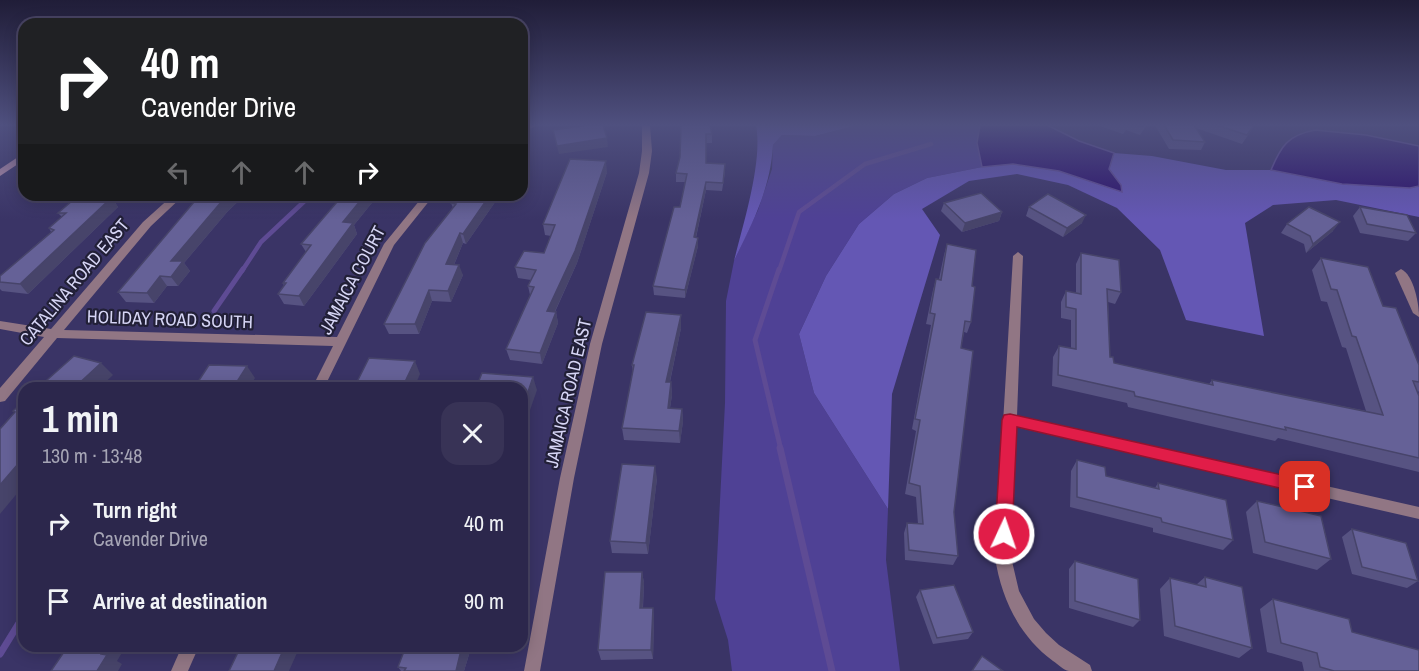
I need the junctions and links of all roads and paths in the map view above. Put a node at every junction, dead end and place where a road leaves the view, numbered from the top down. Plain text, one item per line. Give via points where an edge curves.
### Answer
1 (646, 156) edge
2 (18, 160) edge
3 (0, 173) edge
4 (172, 201) edge
5 (424, 201) edge
6 (1018, 256) dead end
7 (1401, 273) dead end
8 (1419, 313) edge
9 (0, 325) edge
10 (53, 334) junction
11 (341, 342) junction
12 (321, 382) edge
13 (0, 397) edge
14 (1010, 420) junction
15 (1419, 513) edge
16 (188, 652) edge
17 (179, 671) edge
18 (532, 671) edge
19 (1084, 671) edge

1 - 18 street, JAMAICA ROAD EAST via 596,344
2 - 3 street
4 - 10 street, CATALINA ROAD EAST via 147,224
5 - 11 street, JAMAICA COURT via 389,244
6 - 14 street
7 - 8 street
9 - 10 street, HOLIDAY ROAD SOUTH
10 - 11 street, HOLIDAY ROAD SOUTH
10 - 13 street, CATALINA ROAD EAST
11 - 12 street, JAMAICA COURT
14 - 15 street
14 - 19 street via 1003,557 1011,598 1049,648
16 - 17 street

